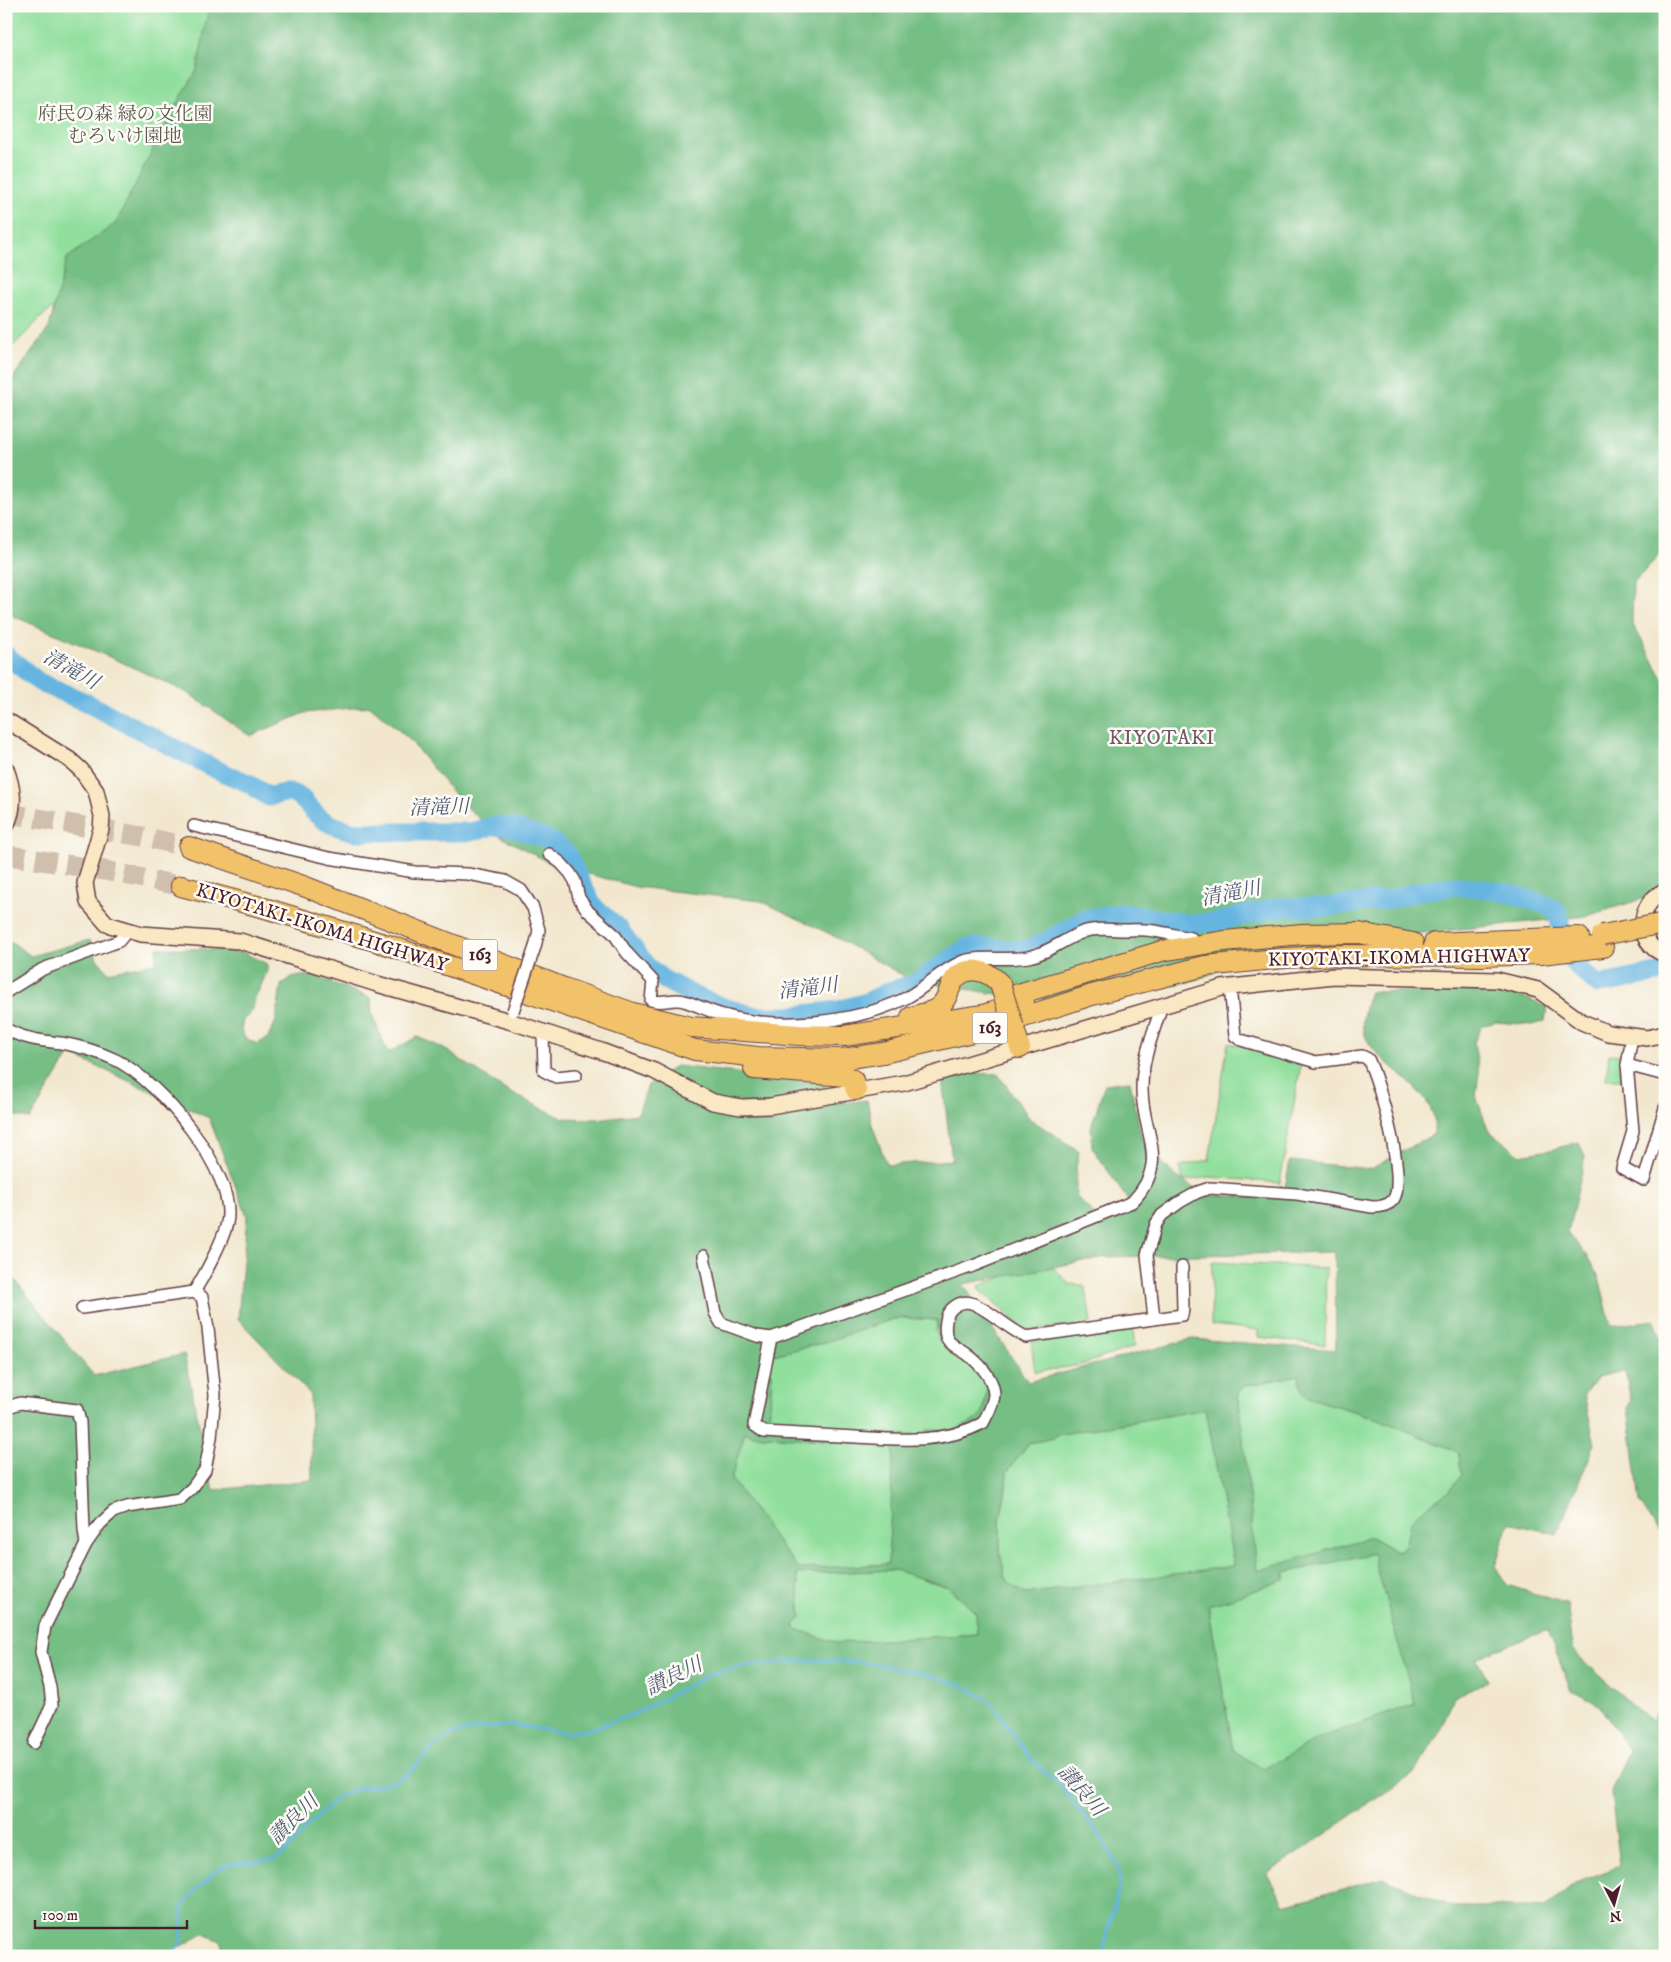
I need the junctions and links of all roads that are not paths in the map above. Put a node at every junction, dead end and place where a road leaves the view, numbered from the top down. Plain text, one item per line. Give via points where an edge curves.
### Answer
1 (6, 720) edge
2 (6, 769) edge
3 (6, 826) edge
4 (194, 826) dead end
5 (189, 847) tunnel mouth
6 (549, 854) dead end
7 (181, 886) tunnel mouth
8 (1665, 891) edge
9 (1665, 923) edge
10 (127, 931) junction
11 (1665, 937) edge
12 (1603, 941) junction
13 (1413, 943) junction
14 (1192, 945) junction
15 (1665, 954) edge
16 (1230, 987) junction
17 (6, 992) edge
18 (949, 995) junction
19 (1162, 1005) junction
20 (969, 1007) junction
21 (511, 1016) junction
22 (904, 1020) junction
23 (6, 1029) edge
24 (639, 1030) junction
25 (544, 1032) junction
26 (1665, 1034) edge
27 (799, 1035) junction
28 (1632, 1037) junction
29 (1020, 1048) junction
30 (1627, 1065) junction
31 (576, 1075) dead end
32 (1665, 1075) edge
33 (856, 1090) junction
34 (1665, 1108) edge
35 (704, 1256) dead end
36 (1182, 1268) dead end
37 (194, 1292) junction
38 (82, 1308) dead end
39 (1154, 1318) junction
40 (771, 1338) junction
41 (6, 1408) edge
42 (86, 1544) junction
43 (34, 1743) dead end

1 - 10 street via 70,760 96,791 102,816 101,829 84,883 86,893 94,911 107,924
2 - 3 street via 13,804
4 - 21 street, bridge via 329,858 414,872 468,874 505,881 521,890 533,908 539,930
5 - 27 highway, KIYOTAKI-IKOMA HIGHWAY / 163 via 306,887 633,1013 691,1026
6 - 14 street via 570,873 579,898 588,911 614,934 653,980 651,1000 682,1000 712,1012 757,1022 814,1021 878,1011 906,998 961,962 974,958 1013,960 1030,957 1092,930 1153,930 1191,938
7 - 24 highway, KIYOTAKI-IKOMA HIGHWAY / 163 via 388,945
8 - 15 street via 1654,897 1643,916 1650,946
9 - 12 highway, KIYOTAKI-IKOMA HIGHWAY / 163, bridge
10 - 17 street via 119,941 43,969
10 - 21 street via 240,941 378,984
11 - 12 highway, KIYOTAKI-IKOMA HIGHWAY / 163
12 - 13 highway, KIYOTAKI-IKOMA HIGHWAY / 163 via 1561,938
12 - 24 highway, KIYOTAKI-IKOMA HIGHWAY / 163 via 1541,954 1341,955 1205,966 1092,995 990,1028 883,1054 843,1059 758,1057 695,1050
13 - 14 highway via 1359,933 1302,934
13 - 27 highway, KIYOTAKI-IKOMA HIGHWAY / 163 via 1225,950 1132,970 983,1015 844,1036
14 - 20 highway
16 - 19 street
16 - 28 street via 1334,976 1497,980 1538,990 1582,1022 1608,1033
16 - 39 street via 1235,1036 1241,1040 1316,1062 1362,1056 1368,1059 1388,1116 1397,1170 1397,1192 1392,1201 1372,1208 1297,1194 1210,1188 1198,1192 1162,1215 1156,1224 1147,1255
18 - 20 highway via 957,1005
18 - 22 highway via 935,1010
18 - 29 highway, bridge via 958,976 972,970 988,973 1000,984
19 - 29 street
19 - 40 street via 1146,1056 1142,1087 1154,1163 1143,1191 1132,1202 974,1266
20 - 22 highway
21 - 25 street
22 - 27 highway
23 - 37 street via 14,1034 91,1050 116,1060 153,1087 181,1116 206,1152 225,1192 227,1222
24 - 33 highway, 163 via 694,1060 845,1076 853,1080
25 - 31 street via 544,1071 556,1076
25 - 33 street via 654,1071 713,1102 729,1106 770,1106
26 - 28 street
28 - 30 street
29 - 33 street via 904,1083
30 - 32 street
30 - 34 street via 1634,1131 1622,1168 1644,1180
35 - 40 street via 715,1313 721,1323
36 - 39 street via 1182,1315
37 - 38 street
37 - 42 street via 202,1297 215,1395 205,1470 180,1499 113,1512
39 - 40 street via 1026,1337 973,1303 956,1305 948,1312 946,1320 948,1340 978,1363 989,1376 994,1395 983,1423 951,1436 922,1440 764,1432 754,1425
41 - 42 street via 20,1403 77,1410
42 - 43 street via 45,1626 41,1652 52,1705

